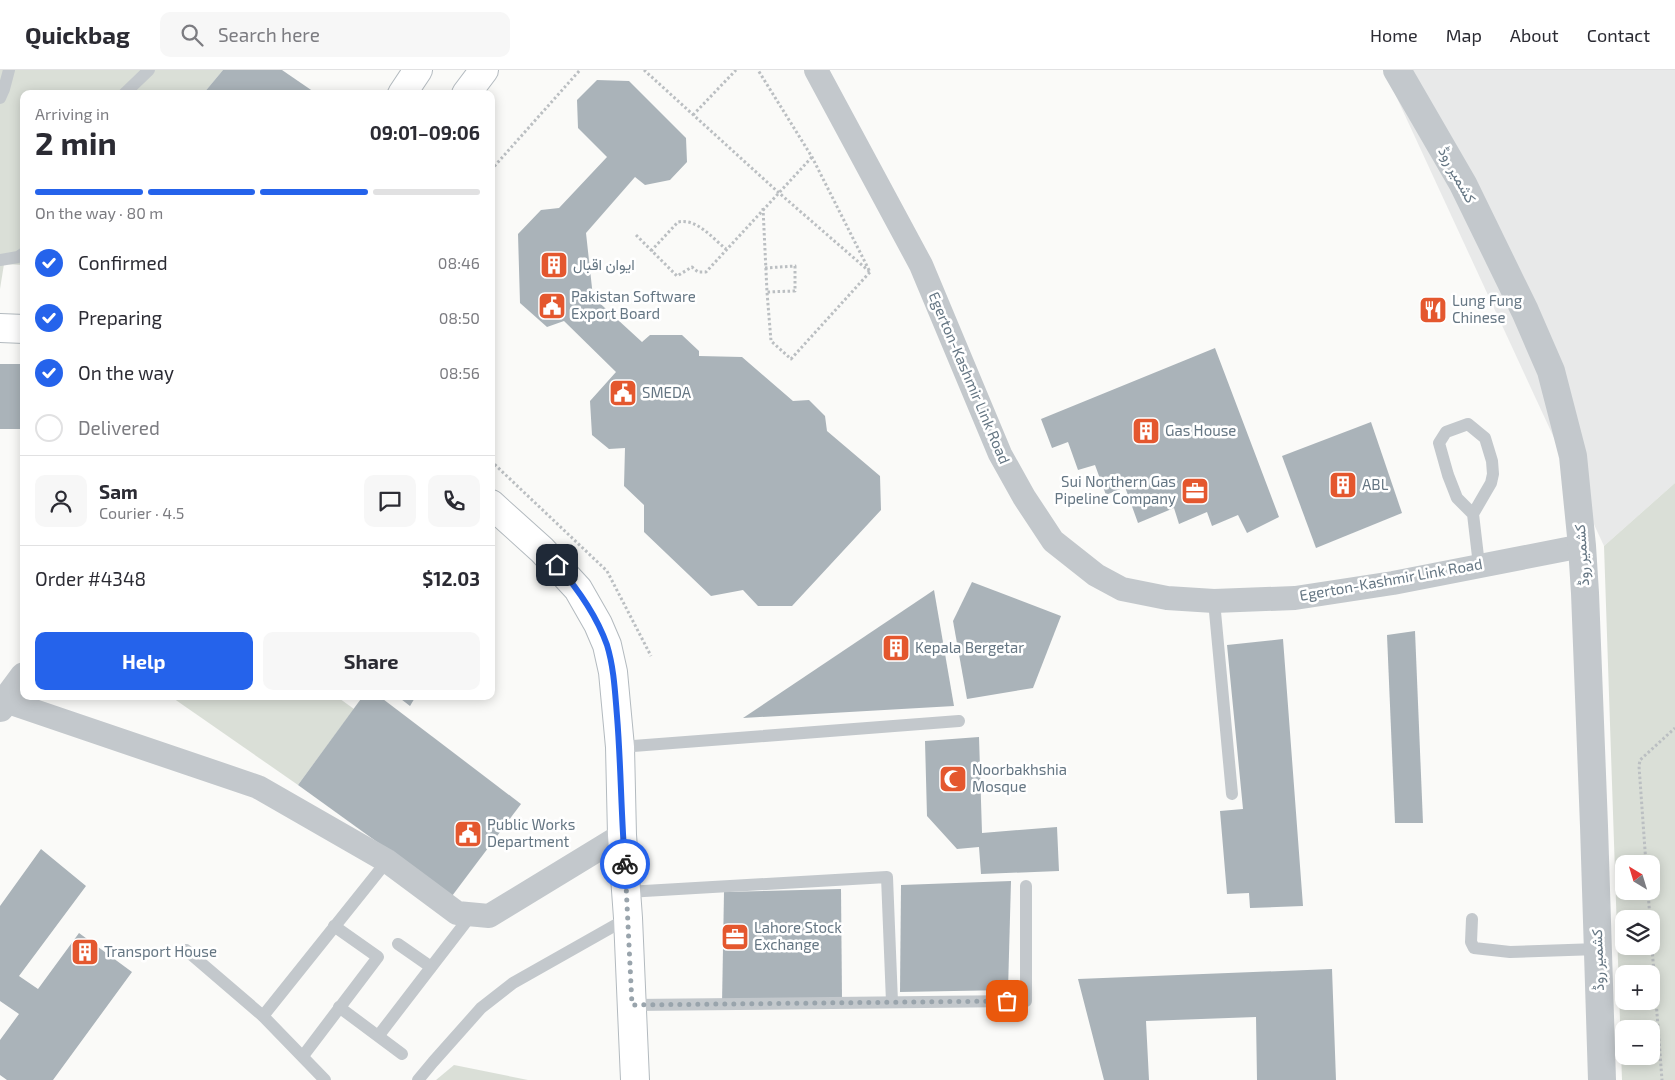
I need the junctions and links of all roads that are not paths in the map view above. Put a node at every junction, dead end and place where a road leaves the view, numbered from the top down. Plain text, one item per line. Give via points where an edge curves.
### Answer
1 (9, 70) edge
2 (149, 70) edge
3 (418, 70) edge
4 (484, 70) edge
5 (816, 70) edge
6 (1397, 70) edge
7 (128, 90) edge
8 (405, 90) edge
9 (469, 90) edge
10 (0, 98) edge
11 (20, 255) edge
12 (0, 260) edge
13 (0, 328) edge
14 (20, 329) edge
15 (495, 508) edge
16 (1473, 514) junction
17 (1582, 546) junction
18 (1479, 565) junction
19 (1214, 601) junction
20 (20, 681) edge
21 (3, 704) edge
22 (959, 721) dead end
23 (620, 747) junction
24 (1232, 794) dead end
25 (622, 835) junction
26 (387, 861) junction
27 (1026, 886) dead end
28 (627, 892) junction
29 (472, 914) junction
30 (628, 918) junction
31 (1472, 919) dead end
32 (334, 926) junction
33 (398, 944) dead end
34 (1598, 949) junction
35 (186, 950) dead end
36 (431, 967) junction
37 (892, 1002) junction
38 (632, 1005) junction
39 (339, 1007) junction
40 (263, 1016) junction
41 (378, 1035) junction
42 (402, 1054) dead end
43 (303, 1056) junction
44 (324, 1080) edge
45 (418, 1080) edge
46 (636, 1080) edge
47 (1602, 1080) edge

1 - 10 lane
2 - 7 lane
3 - 8 main road
4 - 9 main road
5 - 19 street, Egerton-Kashmir Link Road via 921,265 1000,454 1053,541 1096,575 1122,589 1167,598
6 - 17 street, کشمیر روڈ via 1463,184 1551,371 1573,456
11 - 12 lane
13 - 14 main road
15 - 23 main road via 557,565 578,589 592,612 607,645 613,672
16 - 16 lane via 1457,498 1439,443 1446,432 1468,424 1485,438 1493,474
16 - 18 lane
17 - 18 street, Egerton-Kashmir Link Road
17 - 34 street, کشمیر روڈ
18 - 19 street, Egerton-Kashmir Link Road via 1393,583 1295,598
19 - 24 lane
20 - 21 street
21 - 26 street via 258,787
22 - 23 lane
23 - 25 main road
25 - 28 main road
25 - 29 street via 489,916
26 - 29 street via 457,913
26 - 32 lane
27 - 37 lane via 1026,1001
28 - 30 main road
28 - 37 lane via 887,876
29 - 36 lane
30 - 38 main road
30 - 45 lane via 513,983 481,1008
31 - 34 lane via 1471,942 1474,948 1510,952
32 - 39 lane via 378,957
32 - 40 lane
33 - 36 lane
34 - 47 street, کشمیر روڈ
35 - 40 lane
36 - 41 lane
37 - 38 lane
38 - 46 main road
39 - 41 lane
39 - 43 lane
40 - 43 lane
41 - 42 lane
43 - 44 lane

